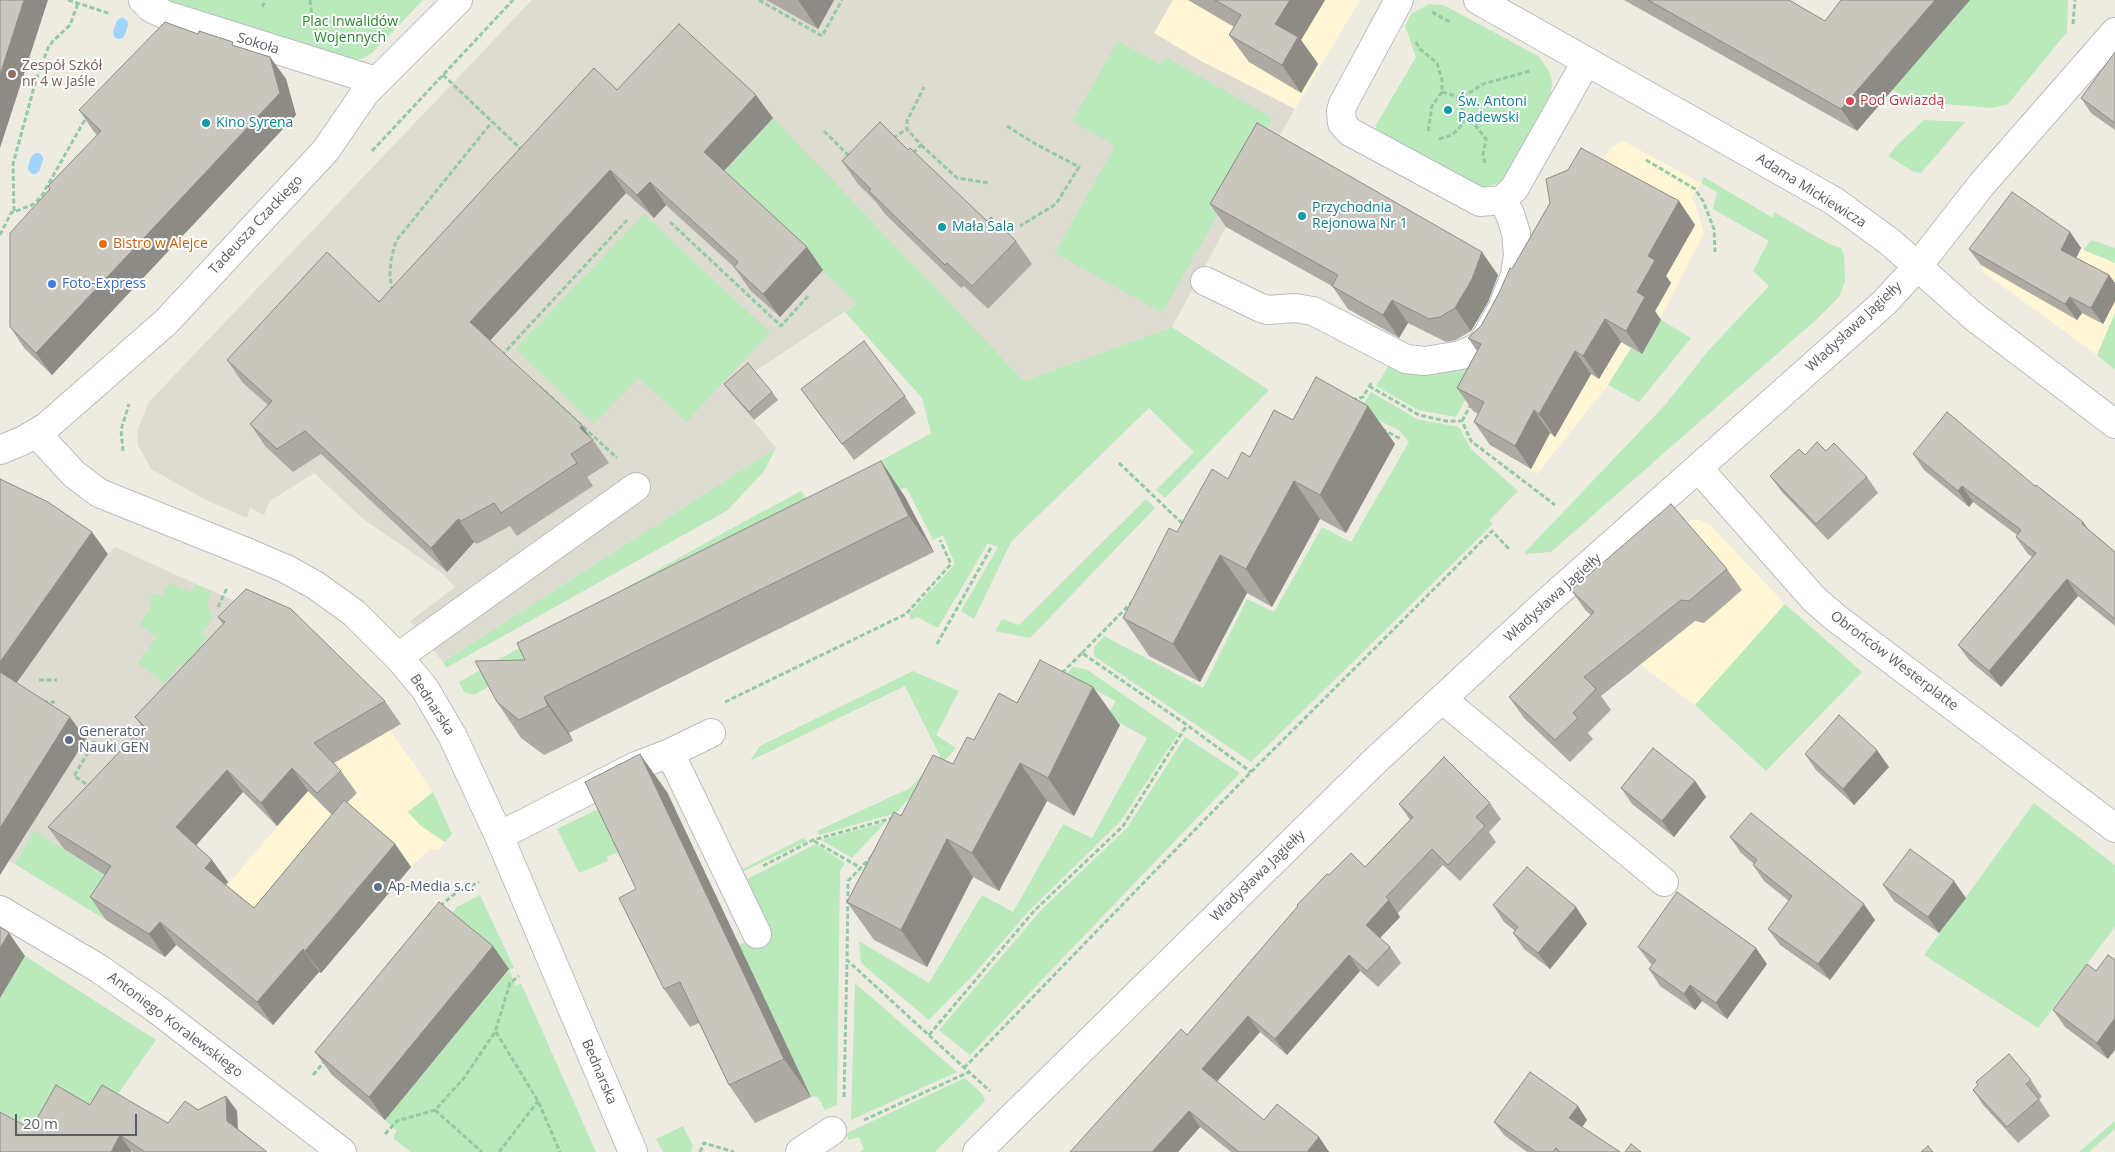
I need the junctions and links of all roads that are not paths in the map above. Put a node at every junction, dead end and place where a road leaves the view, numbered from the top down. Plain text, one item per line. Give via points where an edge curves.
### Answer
1 (143, 0) edge
2 (458, 0) edge
3 (1399, 0) edge
4 (1478, 0) edge
5 (2115, 32) edge
6 (1586, 62) junction
7 (376, 81) junction
8 (1493, 201) junction
9 (1916, 267) junction
10 (1205, 281) dead end
11 (2115, 424) edge
12 (36, 433) junction
13 (0, 450) edge
14 (1698, 468) junction
15 (636, 487) dead end
16 (398, 657) junction
17 (1442, 699) junction
18 (711, 734) dead end
19 (670, 753) junction
20 (2115, 828) edge
21 (499, 836) junction
22 (1664, 882) dead end
23 (0, 910) edge
24 (757, 934) dead end
25 (836, 1128) road end
26 (342, 1152) edge
27 (633, 1152) edge
28 (800, 1152) edge
29 (976, 1152) edge

1 - 7 street, Sokoła via 151,8 166,14
2 - 7 street, Tadeusza Czackiego
3 - 8 street via 1343,104 1342,123 1350,132 1474,200
4 - 6 street, Adama Mickiewicza
5 - 9 street, Władysława Jagiełły via 1982,184
6 - 8 street via 1520,182 1509,195
6 - 9 street, Adama Mickiewicza via 1834,201 1890,242
7 - 12 street, Tadeusza Czackiego via 326,150 166,322
8 - 10 street via 1510,214 1516,233 1518,255 1515,275 1494,326 1478,347 1461,354 1425,361 1406,358 1312,311 1295,308 1268,310
9 - 11 street, Adama Mickiewicza via 1973,316
9 - 14 street, Władysława Jagiełły via 1884,303
12 - 13 street, Tadeusza Czackiego
12 - 16 street, Bednarska via 94,490 251,554 315,585 354,613
14 - 17 street, Władysława Jagiełły
14 - 20 street, Obrońców Westerplatte via 1815,600
15 - 16 street
16 - 21 street, Bednarska via 425,689 453,736
17 - 22 street
17 - 29 street, Władysława Jagiełły
18 - 19 street
19 - 21 street via 636,766
19 - 24 street
21 - 27 street, Bednarska
23 - 26 street, Antoniego Koralewskiego via 98,968 155,1008
25 - 28 street

